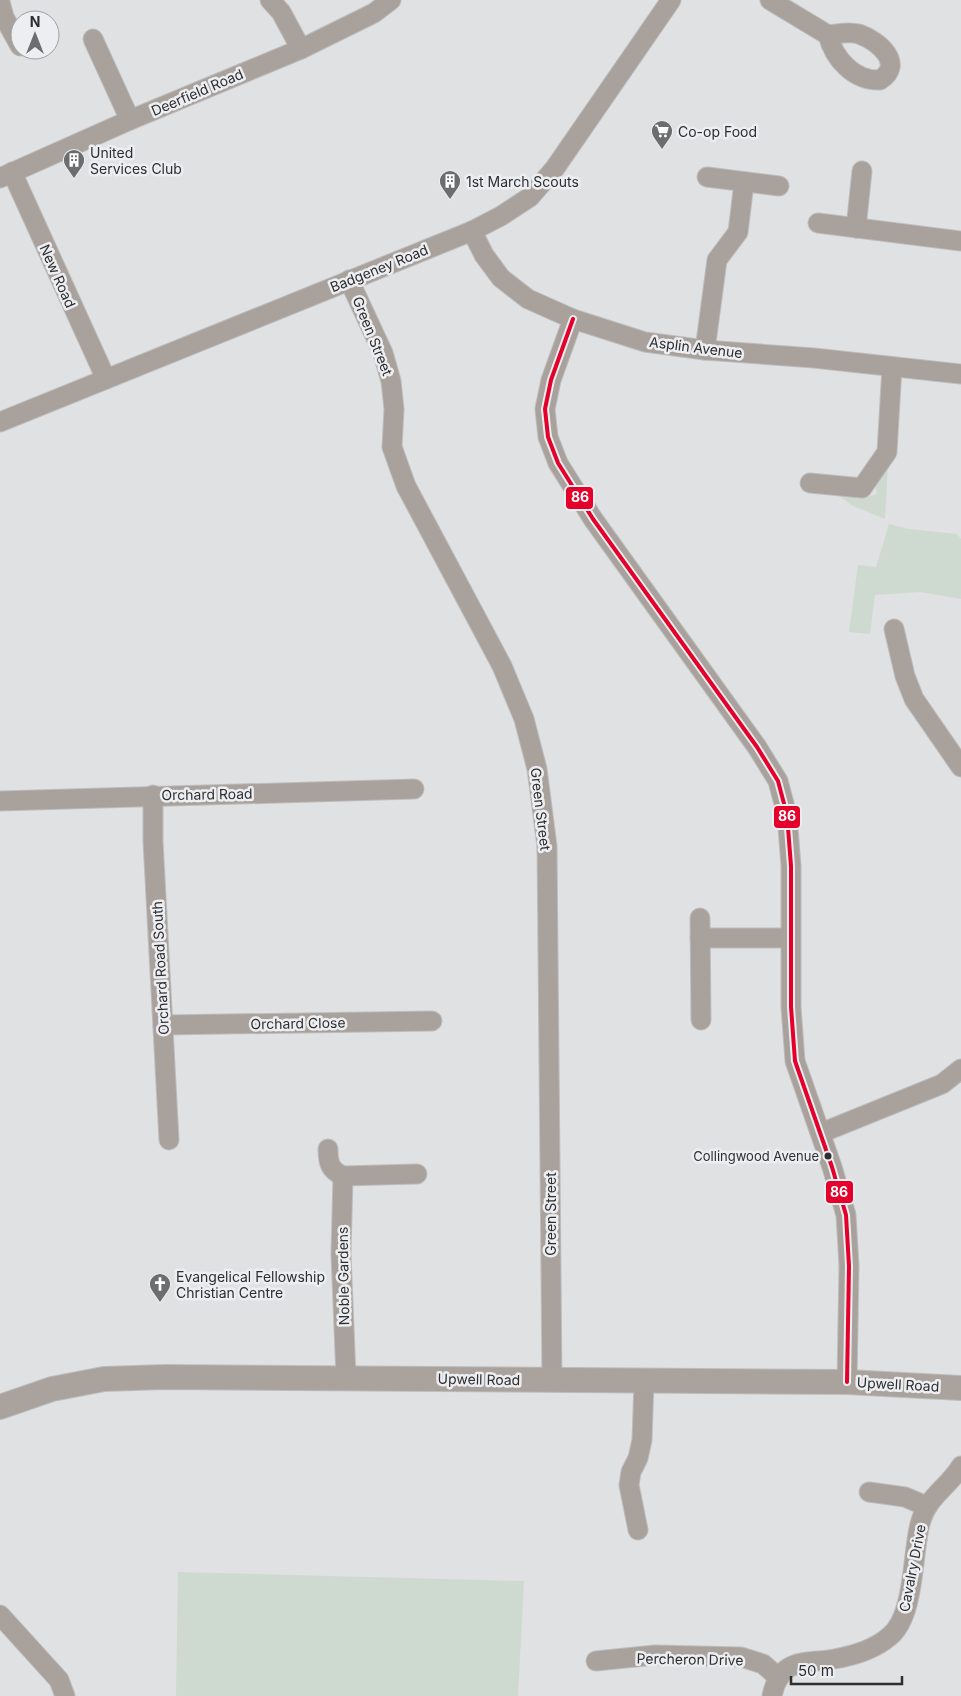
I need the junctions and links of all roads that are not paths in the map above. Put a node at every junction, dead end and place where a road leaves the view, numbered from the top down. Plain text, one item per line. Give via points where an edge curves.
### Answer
1 (270, 0) edge
2 (391, 0) edge
3 (671, 0) edge
4 (770, 0) edge
5 (1, 13) edge
6 (10, 29) edge
7 (828, 35) dead end
8 (93, 39) dead end
9 (301, 49) junction
10 (130, 120) junction
11 (862, 171) dead end
12 (6, 175) edge
13 (706, 177) dead end
14 (744, 183) junction
15 (780, 186) dead end
16 (818, 223) dead end
17 (856, 228) junction
18 (472, 231) junction
19 (961, 241) edge
20 (349, 280) junction
21 (573, 319) junction
22 (705, 350) junction
23 (892, 367) junction
24 (961, 374) edge
25 (106, 379) junction
26 (0, 422) edge
27 (810, 483) dead end
28 (894, 629) dead end
29 (961, 767) edge
30 (414, 789) dead end
31 (153, 795) junction
32 (0, 800) edge
33 (700, 918) dead end
34 (700, 938) junction
35 (789, 938) junction
36 (701, 1020) dead end
37 (432, 1021) dead end
38 (163, 1025) junction
39 (961, 1069) edge
40 (821, 1133) junction
41 (169, 1140) dead end
42 (328, 1149) dead end
43 (417, 1174) dead end
44 (343, 1176) junction
45 (346, 1377) junction
46 (552, 1380) junction
47 (644, 1381) junction
48 (847, 1382) junction
49 (961, 1388) edge
50 (0, 1407) edge
51 (961, 1466) edge
52 (869, 1492) dead end
53 (926, 1506) junction
54 (638, 1530) dead end
55 (0, 1616) edge
56 (596, 1661) dead end
57 (779, 1678) junction
58 (65, 1696) edge
59 (772, 1696) edge

1 - 9 street via 281,12
2 - 9 street, Deerfield Road via 374,13
3 - 18 street, Badgeney Road via 555,168 530,197
4 - 7 street
5 - 6 street
8 - 10 street
9 - 10 street, Deerfield Road
10 - 12 street, Deerfield Road
11 - 17 street
12 - 25 street, New Road
13 - 14 street
14 - 15 street
14 - 22 street via 738,232 717,260
16 - 17 street
17 - 19 street
18 - 20 street, Badgeney Road
18 - 21 street, Asplin Avenue via 501,278 528,299
20 - 25 street, Badgeney Road
20 - 46 street, Green Street via 383,353 394,409 392,447 406,486 502,666 524,719 537,769 547,846
21 - 22 street, Asplin Avenue via 645,342
21 - 35 street via 550,380 545,408 548,437 558,462 593,519 778,781 787,815 791,866
22 - 23 street, Asplin Avenue
23 - 24 street, Asplin Avenue
23 - 27 street via 887,452 862,488
25 - 26 street, Badgeney Road
28 - 29 street via 914,699
30 - 31 street, Orchard Road
31 - 32 street, Orchard Road
31 - 38 street, Orchard Road South
33 - 34 street
34 - 35 street
34 - 36 street
35 - 40 street via 795,1061
37 - 38 street, Orchard Close
38 - 41 street, Orchard Road South
39 - 40 street via 942,1084
40 - 48 street via 846,1215 849,1266
42 - 44 street via 328,1162 334,1172
43 - 44 street
44 - 45 street, Noble Gardens via 341,1254
45 - 46 main road, Upwell Road
45 - 50 main road, Upwell Road via 104,1379 52,1389
46 - 47 main road, Upwell Road
47 - 48 main road, Upwell Road
47 - 54 street via 642,1440 630,1485
48 - 49 main road, Upwell Road
51 - 53 street, Cavalry Drive
52 - 53 street, Cavalry Drive via 905,1497
53 - 57 street, Cavalry Drive via 906,1606 890,1636 864,1651 833,1659 806,1661 788,1668
55 - 58 street via 59,1680
56 - 57 street, Percheron Drive via 655,1655 741,1657 763,1664
57 - 59 street

